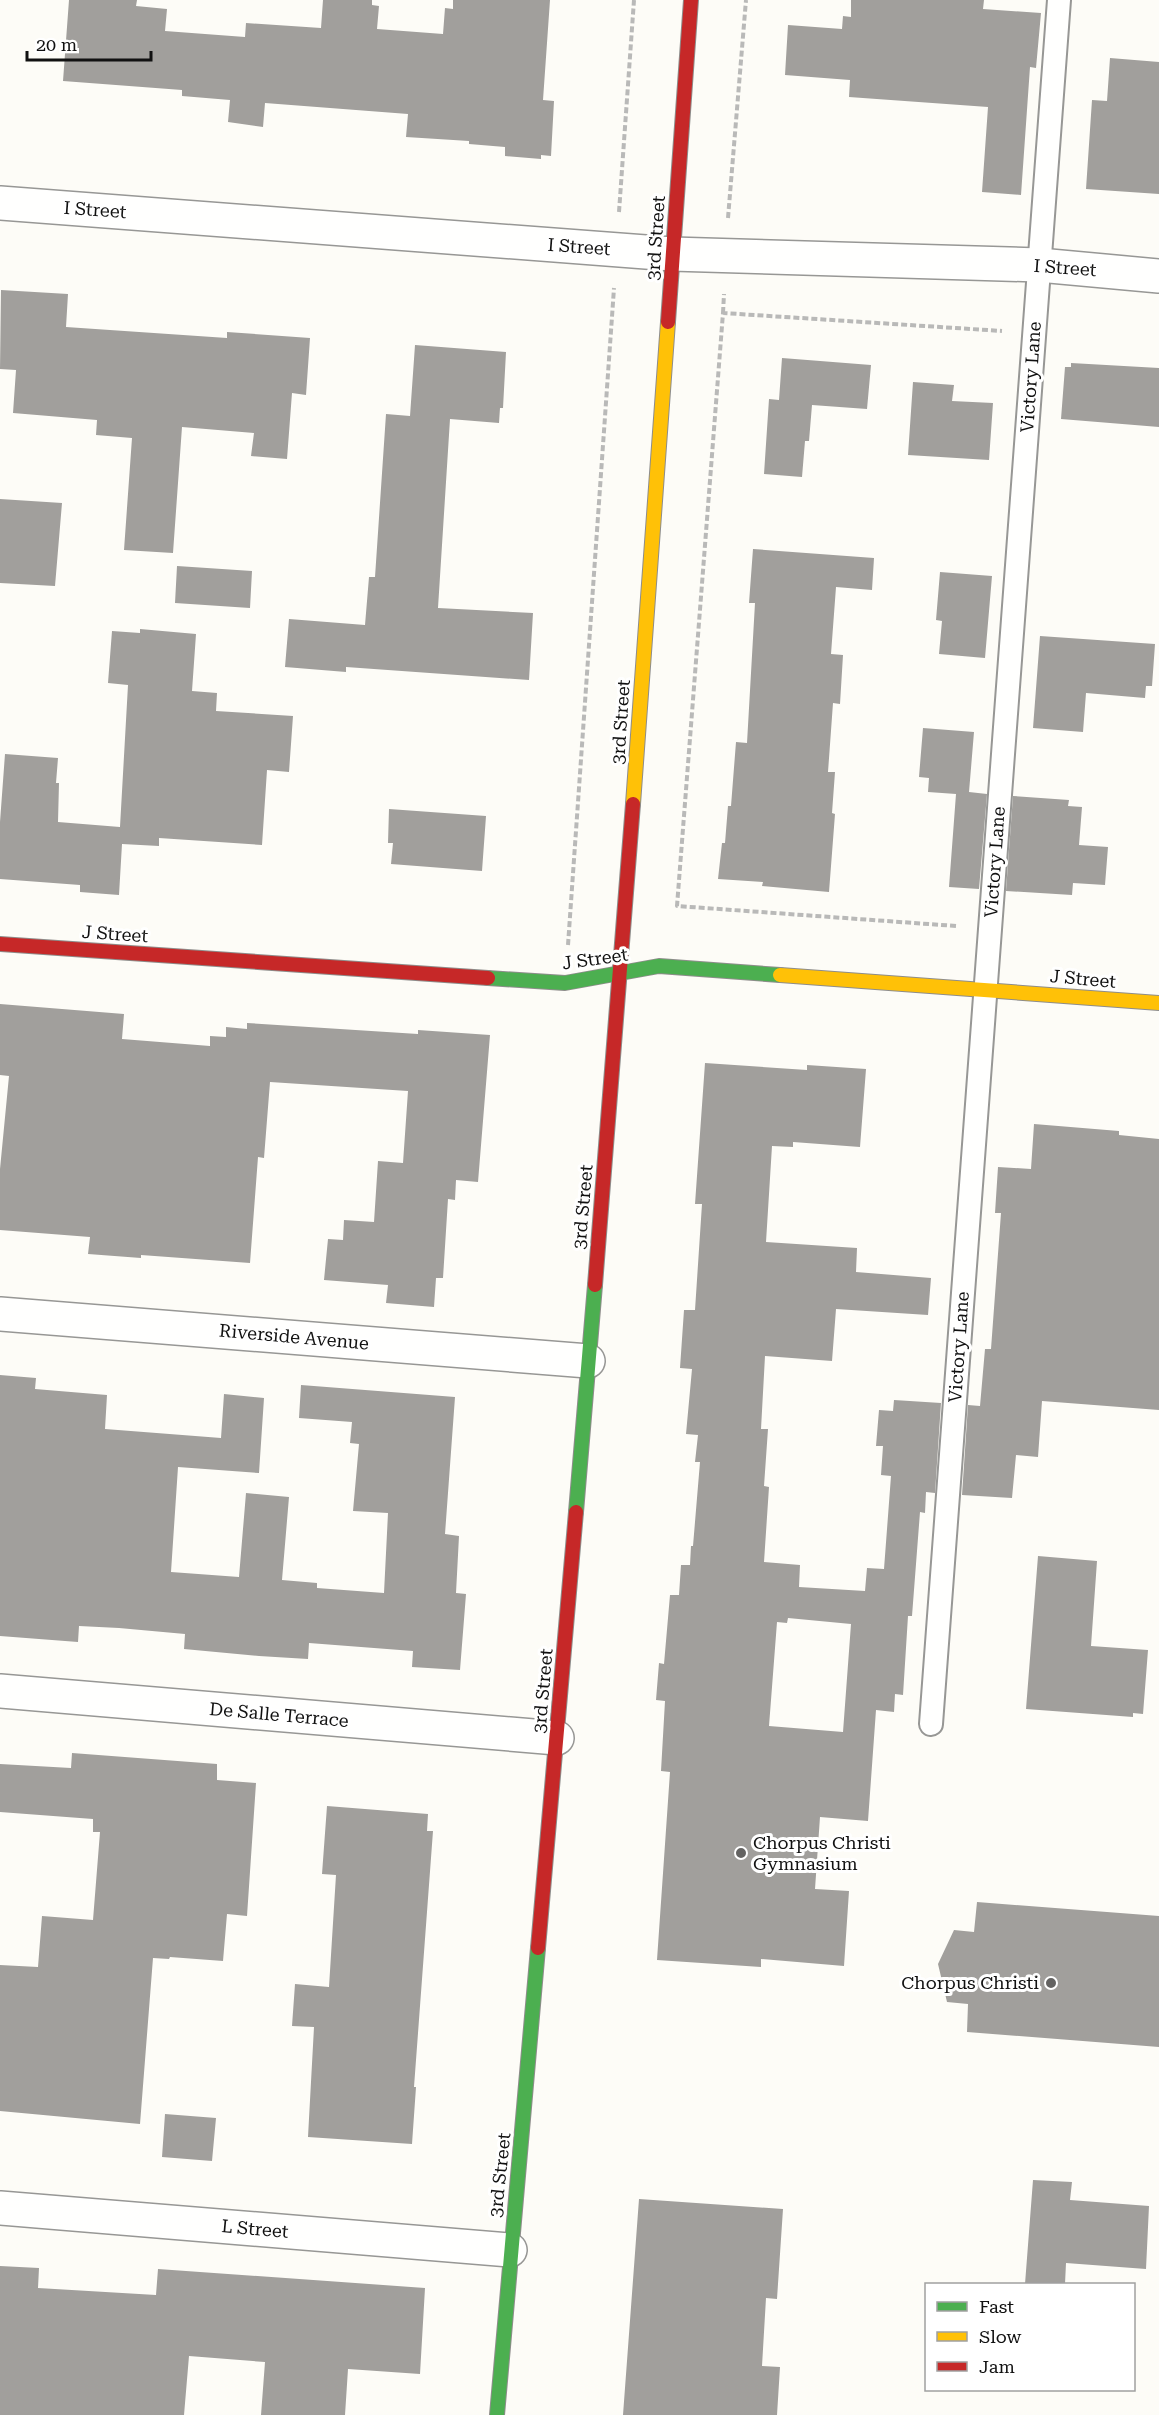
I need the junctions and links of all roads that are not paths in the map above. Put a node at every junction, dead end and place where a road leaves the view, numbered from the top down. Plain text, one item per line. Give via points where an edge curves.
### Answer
1 (691, 0) edge
2 (1059, 0) edge
3 (0, 203) edge
4 (672, 254) junction
5 (1039, 265) junction
6 (1159, 276) edge
7 (0, 944) edge
8 (621, 975) junction
9 (986, 989) junction
10 (1159, 1003) edge
11 (0, 1314) edge
12 (588, 1361) junction
13 (0, 1691) edge
14 (931, 1724) dead end
15 (557, 1738) junction
16 (0, 2208) edge
17 (510, 2250) junction
18 (497, 2415) edge

1 - 4 street, 3rd Street
2 - 5 lane, Victory Lane
3 - 4 street, I Street
4 - 5 street, I Street
4 - 8 street, 3rd Street
5 - 6 street, I Street
5 - 9 lane, Victory Lane
7 - 8 street, J Street via 565,983
8 - 9 street, J Street via 659,966
8 - 12 street, 3rd Street
9 - 10 street, J Street
9 - 14 lane, Victory Lane
11 - 12 street, Riverside Avenue
12 - 15 street, 3rd Street
13 - 15 street, De Salle Terrace
15 - 17 street, 3rd Street
16 - 17 street, L Street
17 - 18 street, 3rd Street

